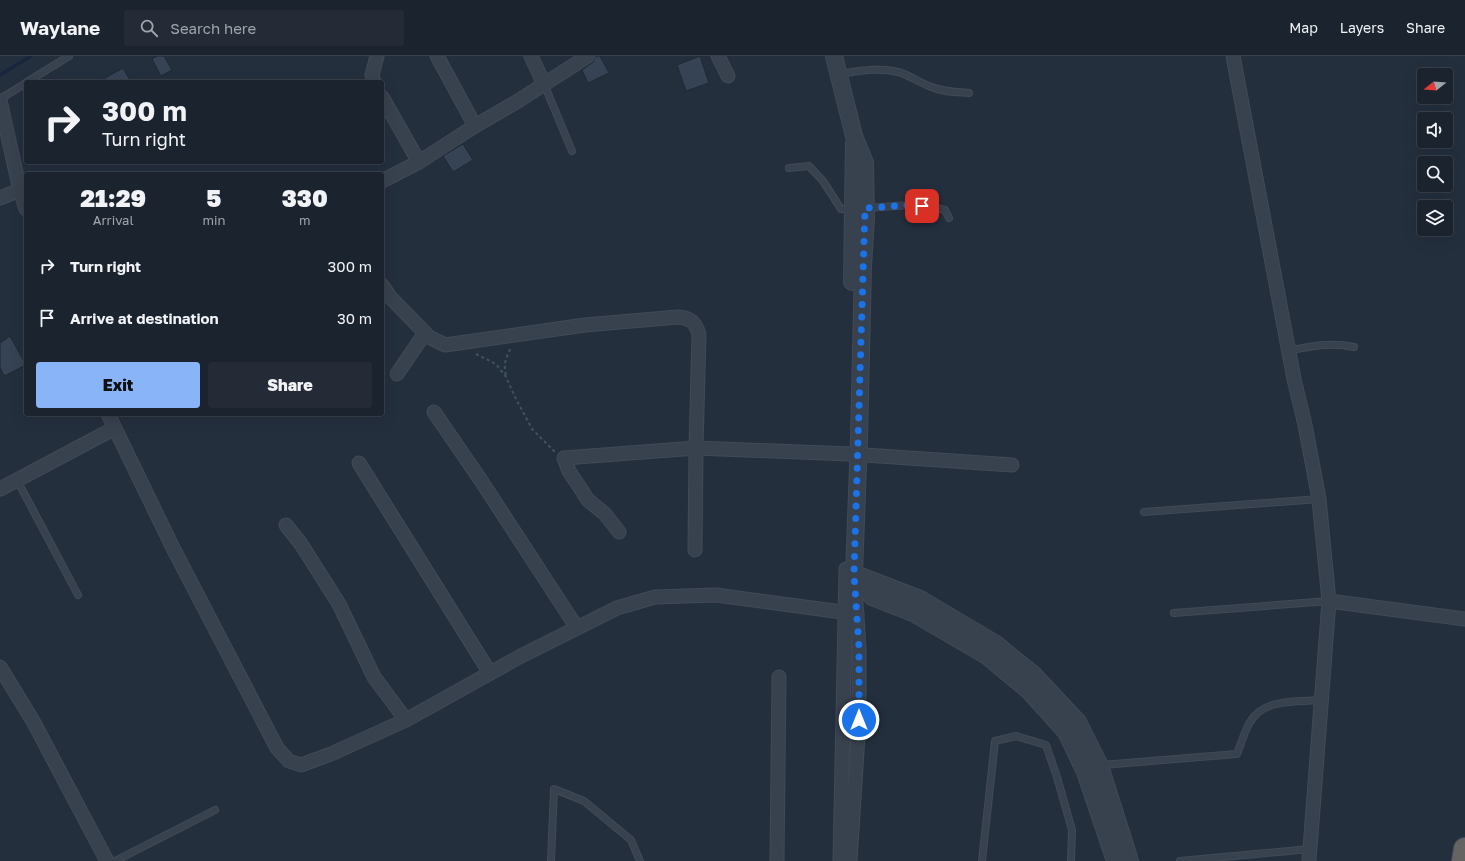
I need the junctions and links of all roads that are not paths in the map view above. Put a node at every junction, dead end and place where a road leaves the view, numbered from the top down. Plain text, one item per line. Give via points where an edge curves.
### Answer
1 (69, 56) edge
2 (377, 56) edge
3 (437, 56) edge
4 (531, 56) edge
5 (588, 56) edge
6 (718, 56) edge
7 (834, 56) edge
8 (1233, 56) edge
9 (839, 74) junction
10 (728, 76) dead end
11 (30, 80) edge
12 (373, 80) edge
13 (24, 84) edge
14 (544, 84) junction
15 (969, 93) dead end
16 (0, 100) edge
17 (384, 101) edge
18 (475, 126) junction
19 (572, 151) dead end
20 (419, 162) junction
21 (789, 168) dead end
22 (384, 180) edge
23 (20, 190) junction
24 (0, 198) edge
25 (24, 203) edge
26 (859, 208) junction
27 (949, 218) dead end
28 (384, 288) edge
29 (425, 333) junction
30 (1354, 347) dead end
31 (1288, 351) junction
32 (397, 374) dead end
33 (434, 412) dead end
34 (109, 416) edge
35 (115, 428) junction
36 (696, 448) junction
37 (854, 454) junction
38 (359, 463) dead end
39 (1012, 465) dead end
40 (17, 480) junction
41 (0, 489) edge
42 (1319, 500) junction
43 (1144, 512) dead end
44 (286, 525) dead end
45 (618, 532) dead end
46 (695, 550) dead end
47 (850, 572) junction
48 (78, 595) dead end
49 (1329, 601) junction
50 (851, 613) junction
51 (1174, 613) dead end
52 (1465, 619) edge
53 (577, 628) junction
54 (0, 667) edge
55 (490, 673) junction
56 (778, 677) dead end
57 (1322, 700) junction
58 (406, 720) junction
59 (1092, 769) junction
60 (215, 810) dead end
61 (1465, 850) edge
62 (1309, 855) edge
63 (108, 861) edge
64 (116, 861) edge
65 (551, 861) edge
66 (640, 861) edge
67 (777, 861) edge
68 (840, 861) edge
69 (850, 861) edge
70 (982, 861) edge
71 (1072, 861) edge
72 (1115, 861) edge
73 (1130, 861) edge
74 (1180, 861) edge
75 (1188, 861) edge
76 (1463, 861) edge

1 - 11 lane
2 - 12 street via 372,75
3 - 18 street
4 - 14 street
5 - 14 street
6 - 10 street
7 - 9 street
8 - 31 street
9 - 15 lane via 870,69 897,72 930,87
9 - 26 street via 854,136 865,163
13 - 16 lane
14 - 18 street
14 - 19 lane
16 - 23 street
17 - 20 street
18 - 20 street
20 - 22 street
21 - 26 lane via 809,166 823,181 841,209
23 - 24 street
23 - 25 street
26 - 27 lane via 925,206 946,210
26 - 37 street
28 - 29 street
29 - 32 street
29 - 36 street via 445,345 585,325 678,317 693,320 700,334
30 - 31 lane via 1324,344
31 - 42 street
33 - 53 street
34 - 35 street
35 - 40 street
35 - 58 street via 173,548 277,748 289,762 301,765
36 - 37 street
36 - 45 street via 564,458 569,471 588,500 605,514
36 - 46 street
37 - 39 street
37 - 47 street
38 - 55 street
40 - 41 street
40 - 48 lane
42 - 43 lane
42 - 49 street
44 - 58 street via 339,604 374,677
47 - 50 street
47 - 59 street via 920,599 996,644 1033,674 1078,722
49 - 51 lane
49 - 52 street
49 - 57 street
50 - 53 street via 716,595 655,596 618,608
50 - 68 street
50 - 69 street via 859,647 859,720
53 - 55 street
54 - 63 street via 33,721
55 - 58 street
56 - 67 street
57 - 59 lane via 1279,703 1261,710 1248,724 1237,754
57 - 62 street
59 - 72 street
59 - 73 street
60 - 64 lane
61 - 76 highway
62 - 75 lane
65 - 66 lane via 554,789 584,801 631,840
70 - 71 lane via 996,741 1016,736 1046,745 1072,830
74 - 75 lane

